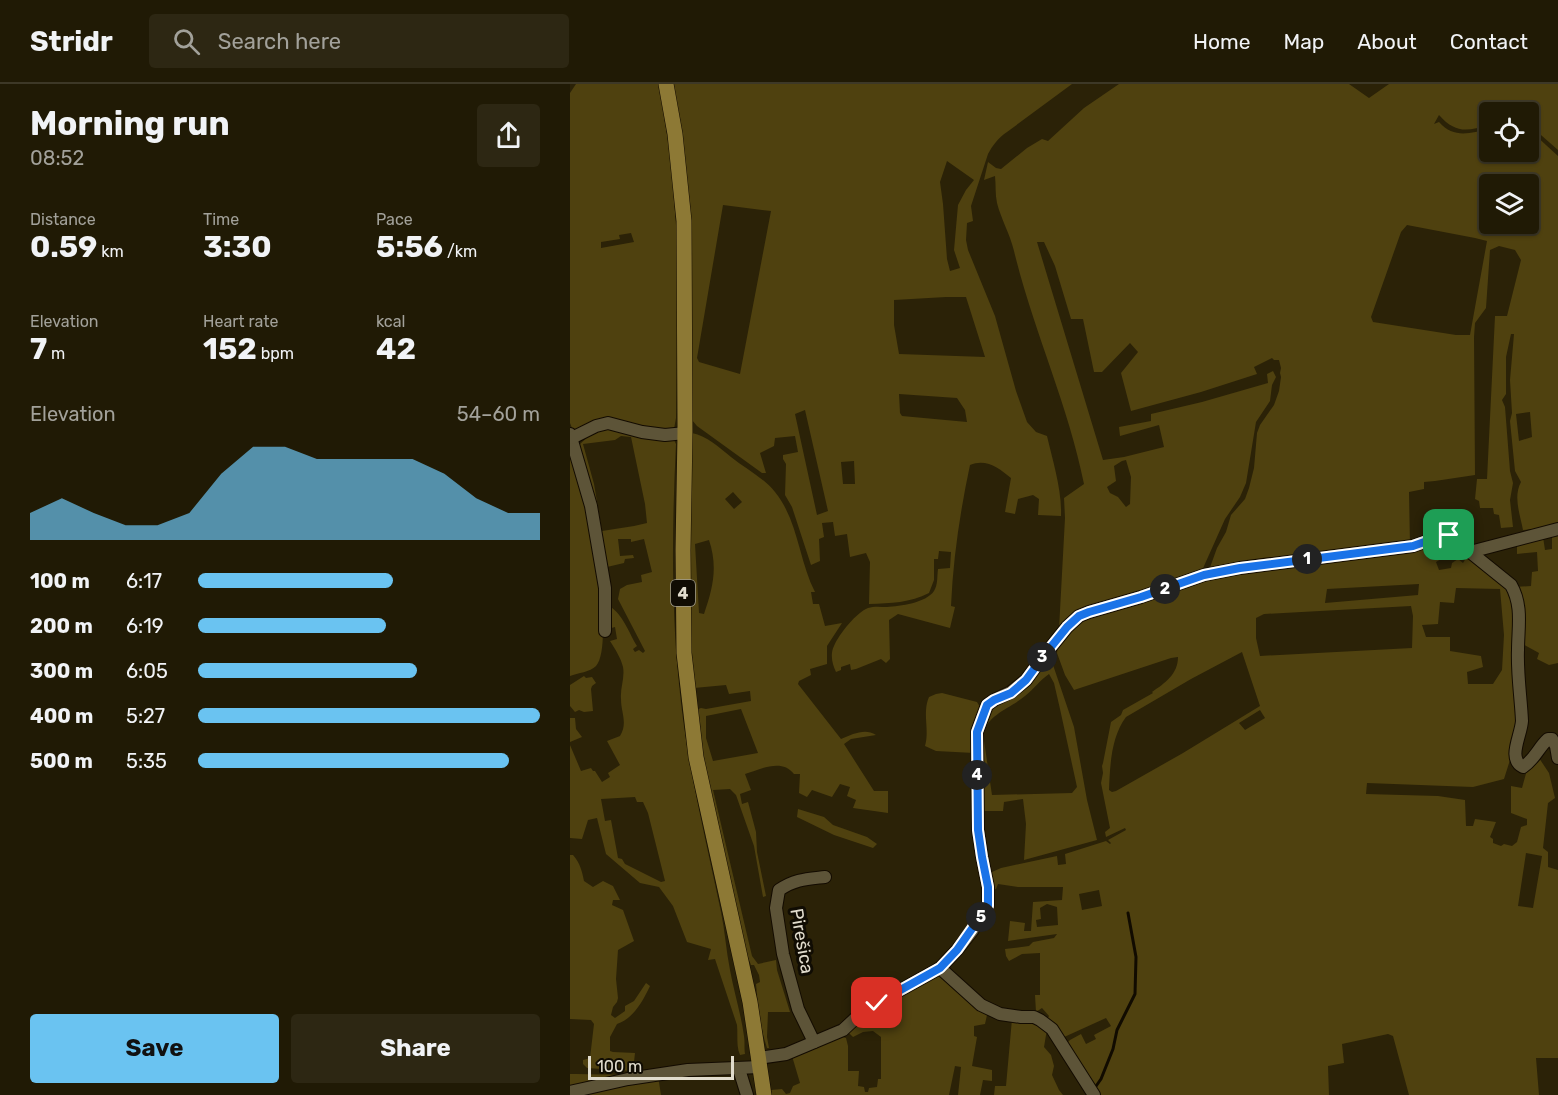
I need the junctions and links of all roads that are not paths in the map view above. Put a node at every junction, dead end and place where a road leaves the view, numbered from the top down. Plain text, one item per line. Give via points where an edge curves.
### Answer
1 (666, 84) edge
2 (685, 433) junction
3 (571, 436) edge
4 (1558, 529) edge
5 (1470, 552) junction
6 (605, 631) dead end
7 (1558, 758) edge
8 (825, 877) dead end
9 (940, 968) junction
10 (814, 1042) junction
11 (760, 1063) junction
12 (739, 1069) junction
13 (570, 1092) edge
14 (747, 1095) edge
15 (764, 1095) edge
16 (1094, 1095) edge

1 - 2 main road, 4 via 684,221
2 - 3 street via 665,435 608,423
2 - 11 main road, 4 via 684,654 696,757
3 - 6 street via 591,506 605,588
4 - 5 street
5 - 7 street via 1511,585 1518,603 1522,722 1514,753 1517,764 1523,767 1548,739 1556,746
5 - 9 street via 1444,535 1413,546 1204,575 1079,616 1026,680 987,705 977,732 978,830 988,906
8 - 10 street, Pirešica via 790,882 779,890 776,908 798,1009
9 - 10 street via 877,1003 843,1030
9 - 16 street via 981,1005 1000,1014 1034,1017 1052,1029
10 - 11 street
11 - 12 street
11 - 15 main road, 4
12 - 13 street via 688,1070
12 - 14 street

